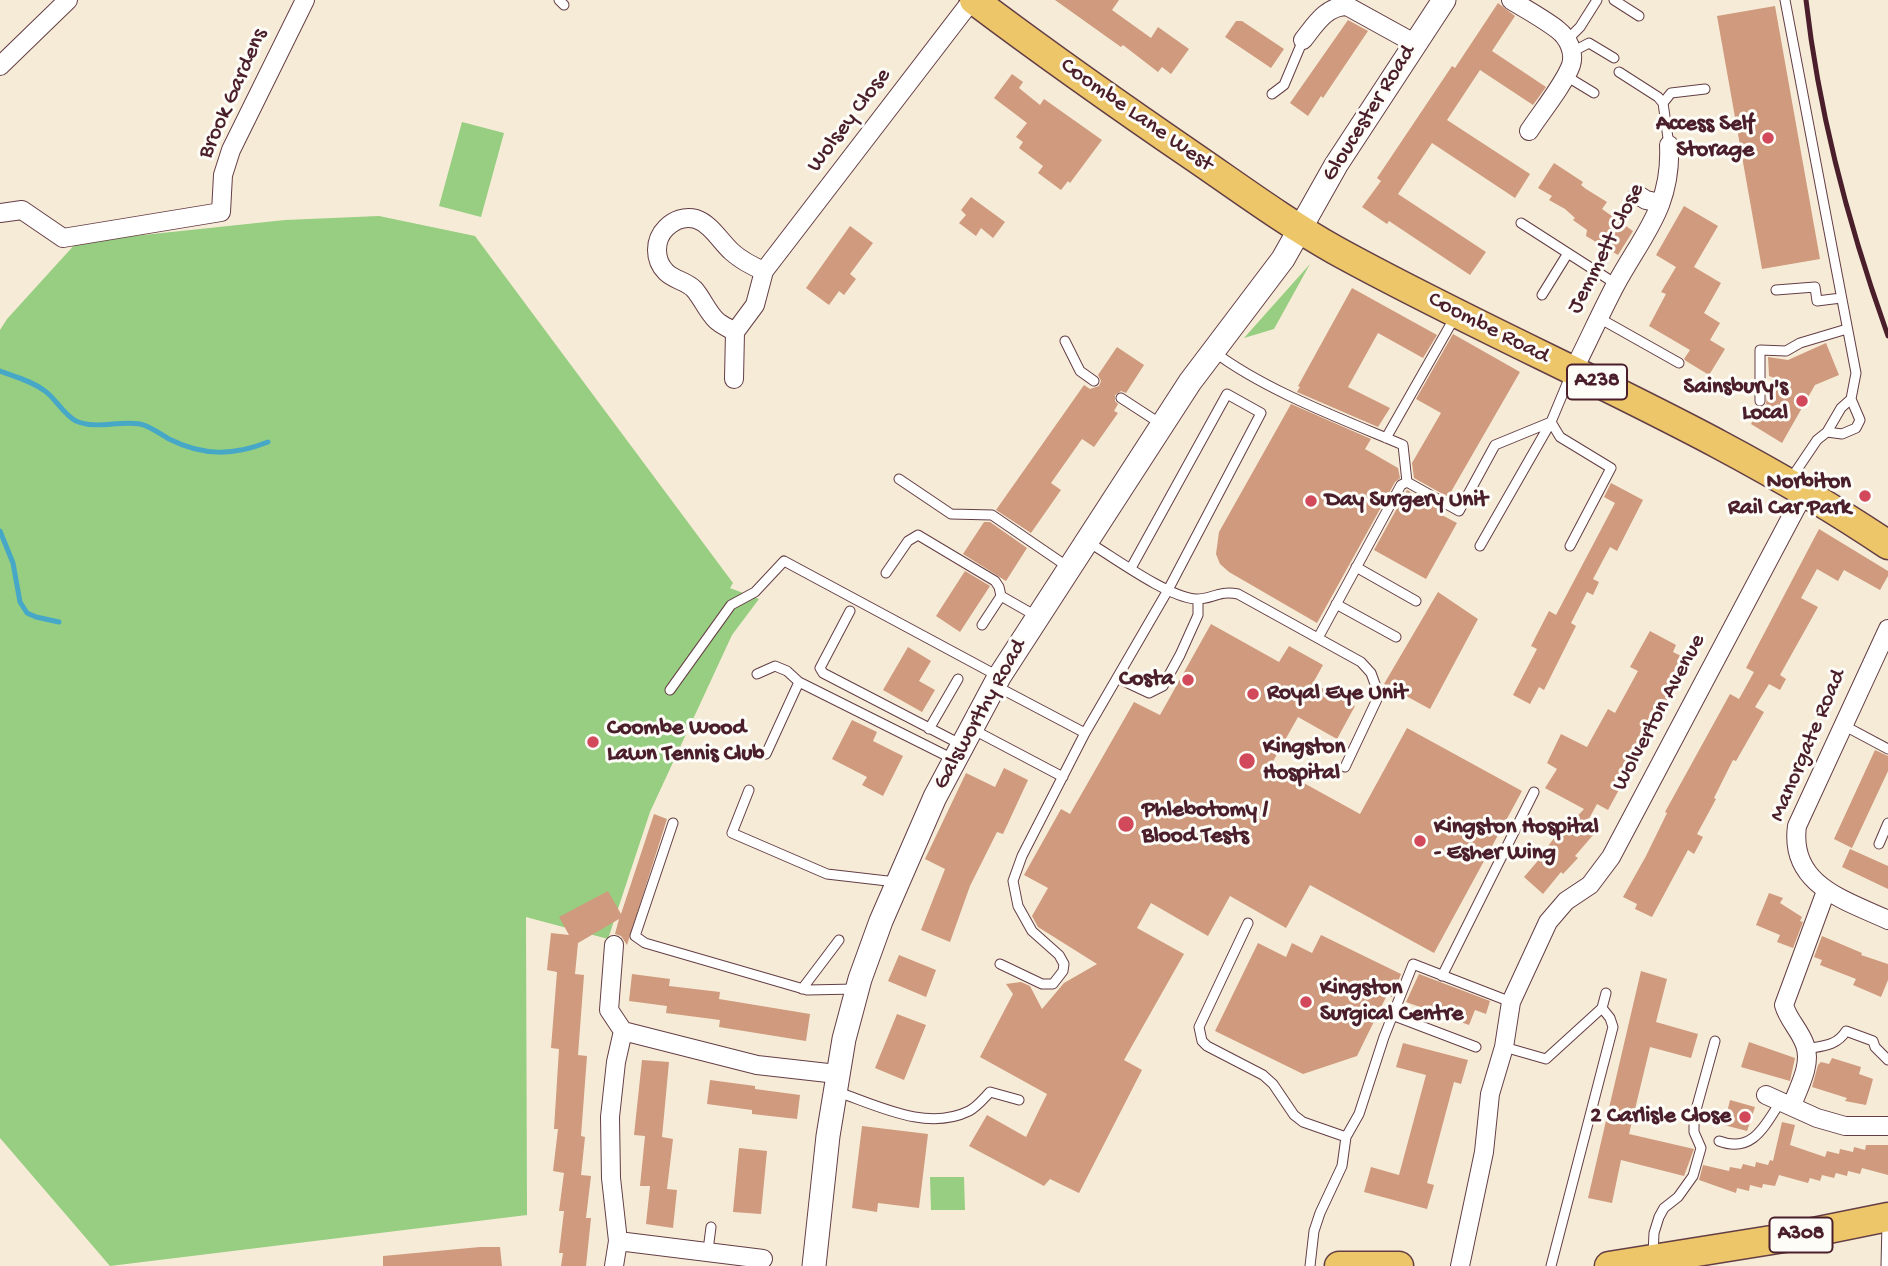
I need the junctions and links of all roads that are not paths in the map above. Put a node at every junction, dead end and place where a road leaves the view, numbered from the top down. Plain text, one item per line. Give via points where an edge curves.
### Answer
1 (68, 0) edge
2 (305, 0) edge
3 (973, 0) edge
4 (1444, 0) edge
5 (1511, 0) edge
6 (1597, 0) edge
7 (1614, 0) edge
8 (1785, 0) edge
9 (1339, 3) edge
10 (1639, 16) dead end
11 (1303, 40) joint
12 (1414, 43) junction
13 (1569, 46) junction
14 (1614, 58) dead end
15 (0, 66) edge
16 (1619, 72) dead end
17 (1565, 75) junction
18 (1705, 89) dead end
19 (1594, 93) dead end
20 (1272, 94) dead end
21 (1663, 103) junction
22 (1529, 131) dead end
23 (1669, 145) joint
24 (1638, 195) dead end
25 (1660, 203) junction
26 (0, 213) edge
27 (1521, 223) dead end
28 (1300, 230) junction
29 (1568, 253) junction
30 (764, 271) junction
31 (1616, 284) junction
32 (1776, 290) dead end
33 (1542, 295) dead end
34 (1841, 298) junction
35 (1457, 314) junction
36 (1599, 318) junction
37 (1847, 329) junction
38 (735, 332) junction
39 (1065, 341) dead end
40 (1212, 350) junction
41 (1679, 363) dead end
42 (1573, 371) junction
43 (734, 379) dead end
44 (1094, 381) dead end
45 (1121, 398) dead end
46 (1851, 399) junction
47 (1760, 401) dead end
48 (1551, 422) junction
49 (1162, 425) junction
50 (1827, 432) junction
51 (1386, 438) junction
52 (899, 479) dead end
53 (1407, 482) junction
54 (1797, 486) junction
55 (1086, 541) junction
56 (1888, 545) edge
57 (1480, 546) dead end
58 (1570, 546) dead end
59 (1070, 568) junction
60 (1131, 568) junction
61 (1356, 568) junction
62 (886, 573) dead end
63 (1168, 590) junction
64 (1001, 596) junction
65 (1198, 599) junction
66 (1416, 601) dead end
67 (1336, 604) junction
68 (850, 611) dead end
69 (1038, 617) junction
70 (982, 625) dead end
71 (1888, 629) edge
72 (1396, 637) dead end
73 (1318, 638) junction
74 (757, 674) dead end
75 (1117, 678) junction
76 (958, 679) dead end
77 (997, 681) junction
78 (799, 682) junction
79 (670, 690) dead end
80 (1843, 725) junction
81 (929, 729) junction
82 (1085, 733) junction
83 (962, 744) junction
84 (1888, 749) edge
85 (766, 754) dead end
86 (1345, 767) dead end
87 (1063, 777) junction
88 (750, 790) dead end
89 (1534, 792) dead end
90 (673, 823) dead end
91 (1888, 823) edge
92 (1879, 844) dead end
93 (898, 882) junction
94 (1826, 891) junction
95 (1888, 920) edge
96 (1248, 923) dead end
97 (839, 940) dead end
98 (614, 945) dead end
99 (1000, 964) dead end
100 (1442, 976) junction
101 (802, 989) junction
102 (858, 989) junction
103 (1606, 993) dead end
104 (1511, 1002) junction
105 (1602, 1008) junction
106 (1392, 1015) junction
107 (623, 1031) junction
108 (1715, 1041) dead end
109 (1476, 1047) dead end
110 (1504, 1047) junction
111 (1806, 1049) junction
112 (1888, 1060) edge
113 (836, 1082) junction
114 (1018, 1100) dead end
115 (1780, 1100) junction
116 (1888, 1126) edge
117 (1346, 1137) junction
118 (1719, 1141) dead end
119 (1887, 1217) edge
120 (711, 1227) dead end
121 (618, 1241) junction
122 (708, 1250) junction
123 (1714, 1258) edge
124 (1654, 1260) junction
125 (757, 1261) edge
126 (614, 1266) edge
127 (814, 1266) edge
128 (1310, 1266) edge
129 (1339, 1266) edge
130 (1399, 1266) edge
131 (1460, 1266) edge
132 (1551, 1266) edge
133 (1609, 1266) edge
134 (1886, 1266) edge

1 - 15 street
2 - 26 street, Brook Gardens via 231,150 223,175 221,212 63,238 22,210
3 - 28 main road, Coombe Lane West / A238
3 - 30 street, Wolsey Close
4 - 12 street, Gloucester Road
5 - 13 street via 1560,32
6 - 13 lane
7 - 10 lane
8 - 34 lane
9 - 11 street
9 - 12 street
11 - 20 lane via 1284,85
12 - 28 street, Gloucester Road
13 - 14 lane via 1589,43
13 - 17 street via 1571,65
16 - 21 lane
17 - 19 lane
17 - 22 street
18 - 21 lane via 1671,93
21 - 23 lane
23 - 25 street, Jemmett Close via 1670,170
24 - 25 street
25 - 31 street, Jemmett Close
27 - 29 lane
28 - 35 main road, Coombe Road / A238
28 - 40 street, Galsworthy Road
29 - 31 lane
29 - 33 lane
30 - 38 street, Wolsey Close via 755,305
30 - 38 street via 739,257 697,219 675,221 660,237 656,247 664,271 694,290 716,320
31 - 36 street, Jemmett Close
32 - 34 lane via 1815,287 1817,301
34 - 37 lane
35 - 42 main road, Coombe Road / A238
35 - 51 lane
36 - 41 lane
36 - 42 street, Jemmett Close
37 - 46 lane via 1856,373
37 - 47 lane via 1786,351 1760,350
38 - 43 street
39 - 44 lane via 1080,371
40 - 49 street, Galsworthy Road
40 - 51 lane via 1294,397
42 - 48 lane
42 - 54 main road, Coombe Road / A238 via 1667,415
45 - 49 lane
46 - 50 lane
46 - 50 lane via 1860,420 1856,428 1842,434
48 - 53 lane via 1495,445 1459,511
48 - 57 lane
48 - 58 lane via 1560,437 1612,468
49 - 55 street, Galsworthy Road
50 - 54 lane via 1817,440
51 - 53 lane via 1403,445
52 - 59 lane via 951,514 992,515
53 - 61 lane via 1401,485
54 - 56 main road, Coombe Road / A238
54 - 104 street, Wolverton Avenue via 1611,857 1590,885 1566,901 1548,922
55 - 59 street, Galsworthy Road
55 - 60 lane
59 - 69 street, Galsworthy Road
60 - 63 lane
60 - 63 lane via 1227,394 1261,413
61 - 66 lane
61 - 67 lane
62 - 64 lane via 908,541 918,535 995,581
63 - 65 lane
63 - 75 lane
64 - 69 lane
64 - 70 lane
65 - 73 lane via 1224,592 1238,594
65 - 75 lane via 1198,615 1163,686 1149,692
67 - 72 lane
67 - 73 lane
68 - 81 lane via 820,668 823,673
69 - 77 street, Galsworthy Road
71 - 80 street, Manorgate Road
73 - 86 lane via 1361,662 1371,673 1379,695
74 - 78 lane via 775,666
75 - 82 lane
76 - 81 lane
77 - 79 lane via 784,561 755,592 730,605
77 - 82 lane
77 - 83 street, Galsworthy Road
78 - 83 lane
78 - 85 lane
80 - 84 lane
80 - 94 street, Manorgate Road via 1797,826 1795,842 1811,878
81 - 83 lane
82 - 87 lane
83 - 87 lane
83 - 93 street, Galsworthy Road
87 - 99 lane via 1021,856 1013,881 1022,915 1032,931 1059,955 1063,971 1053,984 1042,984
88 - 93 lane via 732,833 827,874
89 - 100 lane
90 - 101 lane via 635,936 645,943
91 - 92 lane
93 - 102 street, Galsworthy Road
94 - 95 street, Manorgate Road
94 - 111 street via 1784,1005
96 - 117 lane via 1199,1027 1202,1041 1263,1075 1303,1122
97 - 101 lane
98 - 107 street via 609,1010
100 - 104 lane
100 - 106 lane via 1413,964
101 - 102 lane
102 - 113 street, Galsworthy Road
103 - 105 lane
104 - 110 street, Wolverton Avenue
105 - 110 lane via 1546,1059
105 - 132 lane via 1613,1027
106 - 109 lane
106 - 117 lane via 1359,1114
107 - 113 street
107 - 121 street via 610,1117
108 - 124 lane via 1694,1117 1701,1148 1693,1175 1659,1217
110 - 131 street, Wolverton Avenue via 1490,1094 1485,1152
111 - 112 lane via 1833,1044 1846,1031 1873,1041
111 - 115 street via 1808,1061
113 - 114 lane via 916,1118 936,1121 971,1110 990,1092
113 - 127 street, Galsworthy Road
115 - 116 street via 1844,1126
115 - 118 lane via 1752,1139 1742,1144
117 - 128 lane via 1342,1166 1314,1231
119 - 123 main road, A308
119 - 134 lane
120 - 122 lane
121 - 122 street
121 - 126 street
122 - 125 street
123 - 124 main road, A308
124 - 133 main road, A308
129 - 130 main road

